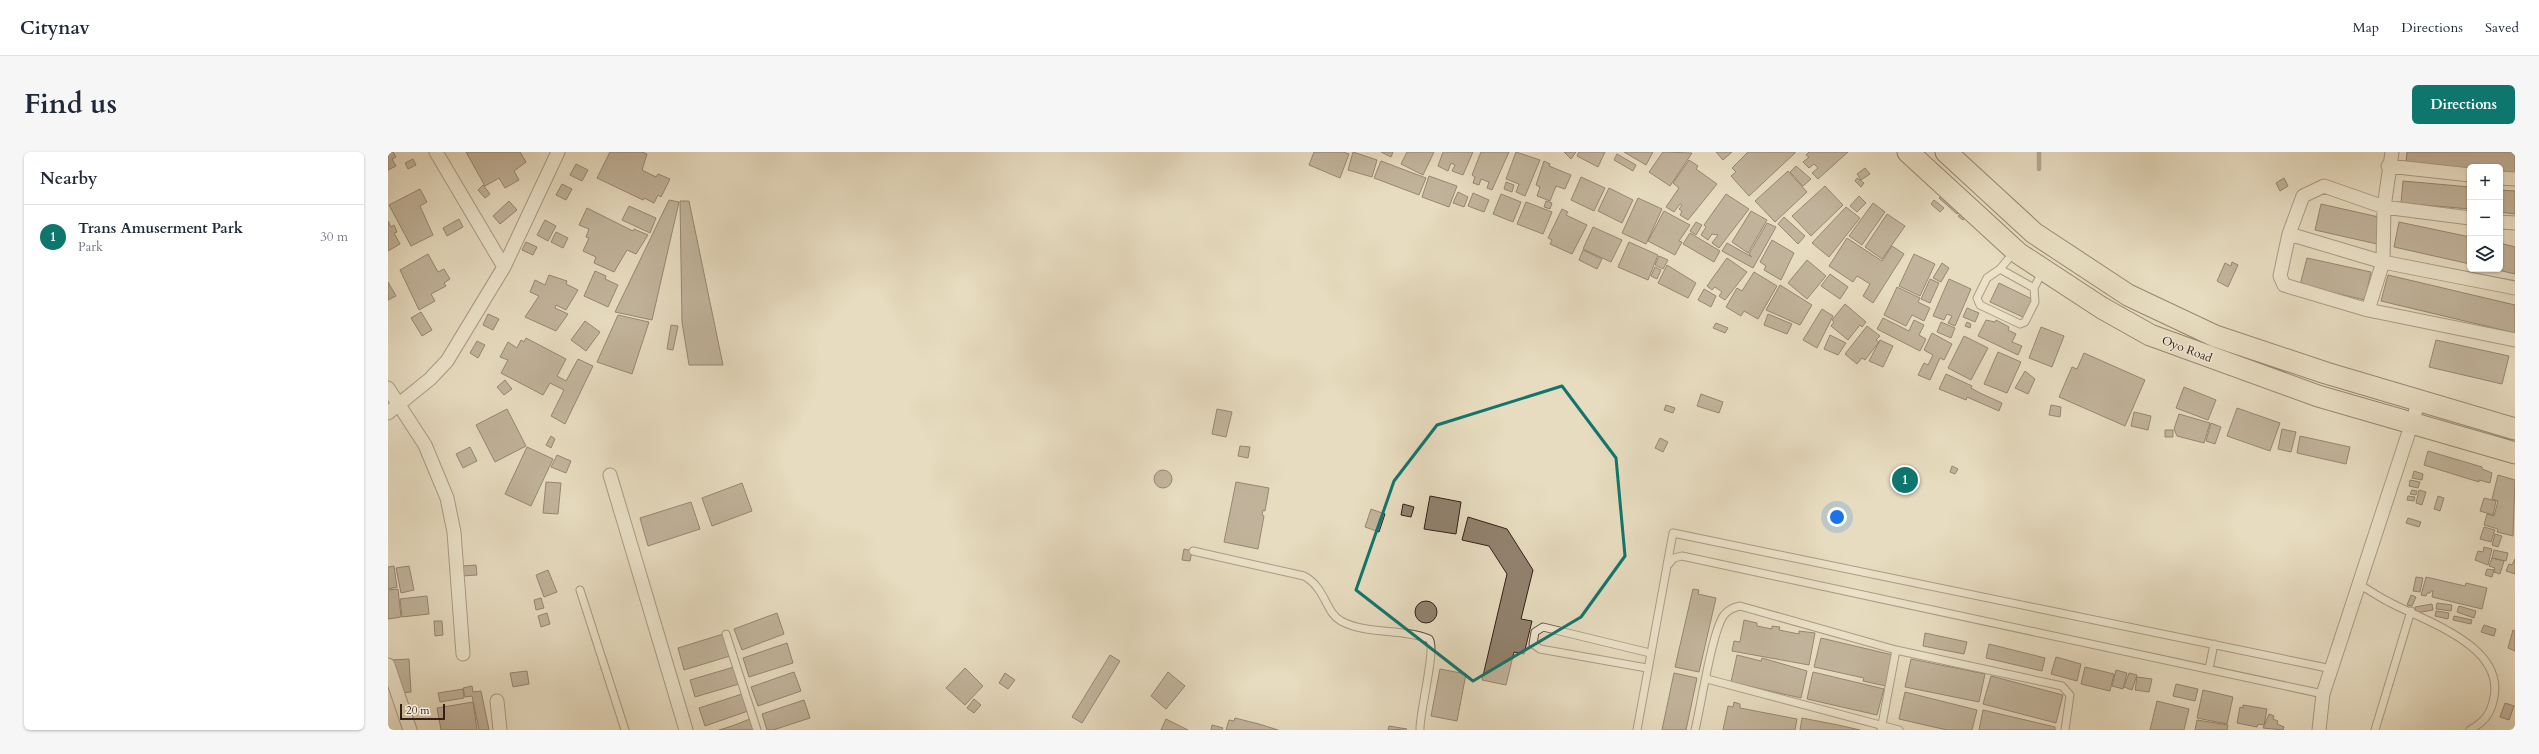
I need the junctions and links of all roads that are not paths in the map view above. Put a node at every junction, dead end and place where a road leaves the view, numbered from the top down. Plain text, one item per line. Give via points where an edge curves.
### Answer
1 (436, 152) edge
2 (558, 152) edge
3 (1908, 152) edge
4 (1946, 152) edge
5 (2392, 152) edge
6 (2388, 166) junction
7 (2467, 175) edge
8 (2503, 178) edge
9 (2515, 180) edge
10 (2384, 207) junction
11 (2467, 218) edge
12 (2503, 222) edge
13 (2515, 224) edge
14 (2289, 234) junction
15 (2015, 250) junction
16 (2383, 262) junction
17 (504, 267) junction
18 (2000, 269) junction
19 (2043, 269) junction
20 (2034, 288) junction
21 (2515, 288) edge
22 (2368, 310) junction
23 (2515, 340) edge
24 (388, 388) edge
25 (2419, 401) junction
26 (398, 404) junction
27 (388, 413) edge
28 (2411, 423) junction
29 (2515, 428) edge
30 (2515, 453) edge
31 (610, 474) dead end
32 (1193, 551) dead end
33 (1667, 566) junction
34 (2360, 584) junction
35 (580, 590) dead end
36 (2411, 611) junction
37 (726, 634) dead end
38 (2214, 644) junction
39 (1896, 650) junction
40 (1650, 653) junction
41 (463, 654) dead end
42 (388, 665) edge
43 (1647, 668) junction
44 (2209, 669) junction
45 (2332, 669) junction
46 (1707, 679) junction
47 (2324, 694) junction
48 (497, 701) dead end
49 (1881, 728) edge
50 (410, 730) edge
51 (500, 730) edge
52 (625, 730) edge
53 (686, 730) edge
54 (757, 730) edge
55 (1420, 730) edge
56 (1637, 730) edge
57 (1696, 730) edge
58 (1899, 730) edge
59 (2065, 730) edge
60 (2319, 730) edge
61 (2375, 730) edge
62 (2470, 730) edge

1 - 17 street
2 - 17 street
3 - 15 main road, Oyo Road
4 - 25 main road, Oyo Road via 2034,233 2128,295 2215,336
5 - 6 street
6 - 7 street
6 - 10 street
8 - 9 street
10 - 11 street
10 - 14 street via 2324,186 2303,196
10 - 16 street
12 - 13 street
14 - 16 street
14 - 22 street via 2280,276 2284,285
15 - 18 lane
15 - 19 main road, Oyo Road
16 - 21 street
16 - 22 street
17 - 26 street via 447,361 430,379
18 - 20 lane
18 - 20 lane via 1987,278 1977,298 1980,305 2020,324 2025,322 2035,302
19 - 20 lane
19 - 28 main road, Oyo Road via 2102,308 2150,335 2318,396
22 - 23 street
24 - 26 street
25 - 28 street
25 - 29 main road, Oyo Road
26 - 27 street
26 - 41 street via 425,445 447,498 454,532
28 - 30 main road, Oyo Road
28 - 34 street
31 - 53 street
32 - 55 lane via 1304,576 1319,586 1340,620 1357,626 1430,639 1432,651
33 - 38 lane via 1673,533
33 - 40 lane
33 - 44 lane via 1674,558 1682,556
34 - 36 lane
34 - 45 street
35 - 52 lane
36 - 61 lane
36 - 62 lane via 2467,642 2491,669 2496,685 2489,715
37 - 54 lane
38 - 44 lane
38 - 45 lane
39 - 46 lane via 1740,606 1724,614 1717,631
39 - 49 lane
39 - 59 lane via 2062,686 2070,695
40 - 43 lane
40 - 43 lane via 1543,627 1535,632 1534,644 1540,649
42 - 50 street
43 - 56 lane
44 - 47 lane
45 - 47 street
46 - 49 lane
46 - 57 lane
47 - 60 street
48 - 51 street
49 - 58 lane

